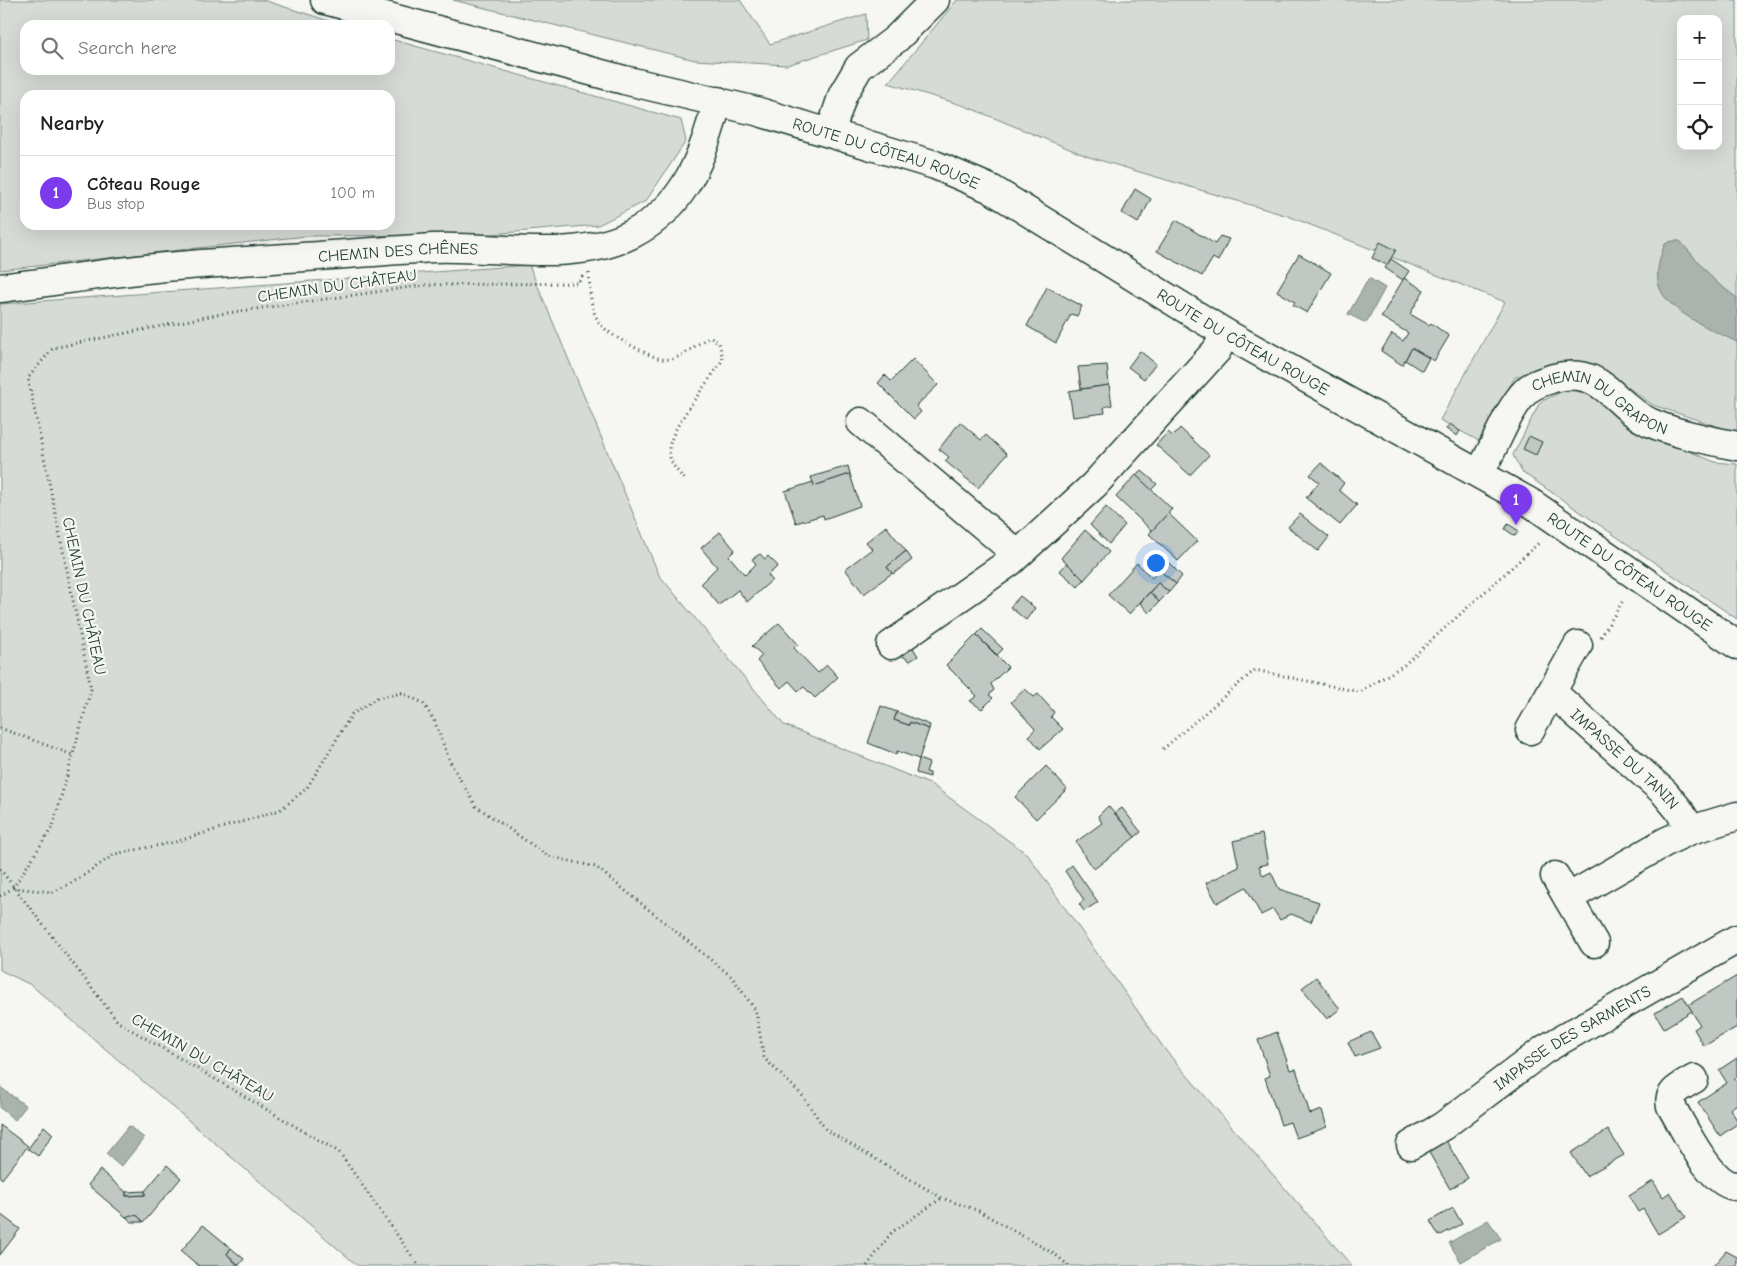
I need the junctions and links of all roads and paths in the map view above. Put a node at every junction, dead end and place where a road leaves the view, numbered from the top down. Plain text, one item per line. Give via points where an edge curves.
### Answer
1 (325, 0) edge
2 (935, 0) edge
3 (718, 101) junction
4 (830, 133) junction
5 (0, 288) edge
6 (1225, 333) junction
7 (861, 422) dead end
8 (1737, 446) edge
9 (1479, 473) junction
10 (686, 481) dead end
11 (1562, 524) junction
12 (1017, 554) junction
13 (1629, 592) dead end
14 (892, 645) dead end
15 (1578, 645) joint
16 (1737, 646) edge
17 (1552, 692) junction
18 (0, 728) edge
19 (1530, 730) dead end
20 (1163, 749) dead end
21 (73, 755) junction
22 (1737, 816) edge
23 (1690, 830) junction
24 (0, 869) edge
25 (13, 888) junction
26 (0, 896) edge
27 (1737, 939) edge
28 (1594, 943) dead end
29 (1694, 1079) dead end
30 (1411, 1145) dead end
31 (1737, 1186) edge
32 (942, 1198) junction
33 (418, 1266) edge
34 (867, 1266) edge
35 (1069, 1266) edge

1 - 3 street, ROUTE DU CÔTEAU ROUGE via 624,80
2 - 4 street via 896,39 859,67 843,94
3 - 4 street, ROUTE DU CÔTEAU ROUGE
3 - 5 street, CHEMIN DES CHÊNES via 704,148 682,192 646,226 614,242 567,250 435,248 156,268
4 - 6 street, ROUTE DU CÔTEAU ROUGE via 935,165 991,189
6 - 9 street, ROUTE DU CÔTEAU ROUGE
6 - 12 street via 1217,350 1094,485
7 - 12 street
8 - 9 street, CHEMIN DU GRAPON via 1697,438 1648,421 1588,378 1568,374 1528,389
9 - 11 street, ROUTE DU CÔTEAU ROUGE
10 - 21 path, CHEMIN DU CHÂTEAU via 673,466 669,450 678,425 723,359 719,343 710,337 679,356 657,358 610,334 599,324 590,304 588,268 578,283 425,285 220,314 53,348 28,378 91,689
11 - 16 street, ROUTE DU CÔTEAU ROUGE
11 - 20 path via 1404,665 1360,692 1255,670
12 - 14 street
13 - 15 path via 1596,645
15 - 17 street
17 - 19 street
17 - 23 street, IMPASSE DU TANIN via 1664,792
18 - 21 path
21 - 25 path, CHEMIN DU CHÂTEAU via 53,826
22 - 23 street
23 - 28 street via 1562,887
24 - 25 path
25 - 26 path
25 - 32 path via 53,892 115,854 175,842 280,810 307,788 352,714 377,698 402,693 423,703 434,720 451,764 476,806 548,856 596,867 732,977 756,1011 764,1058 802,1095 826,1130
25 - 33 path, CHEMIN DU CHÂTEAU via 118,1022 339,1152
27 - 30 street, IMPASSE DES SARMENTS via 1545,1048 1443,1126
29 - 31 street via 1672,1092 1671,1106 1710,1171
32 - 34 path via 892,1232
32 - 35 path via 979,1211

